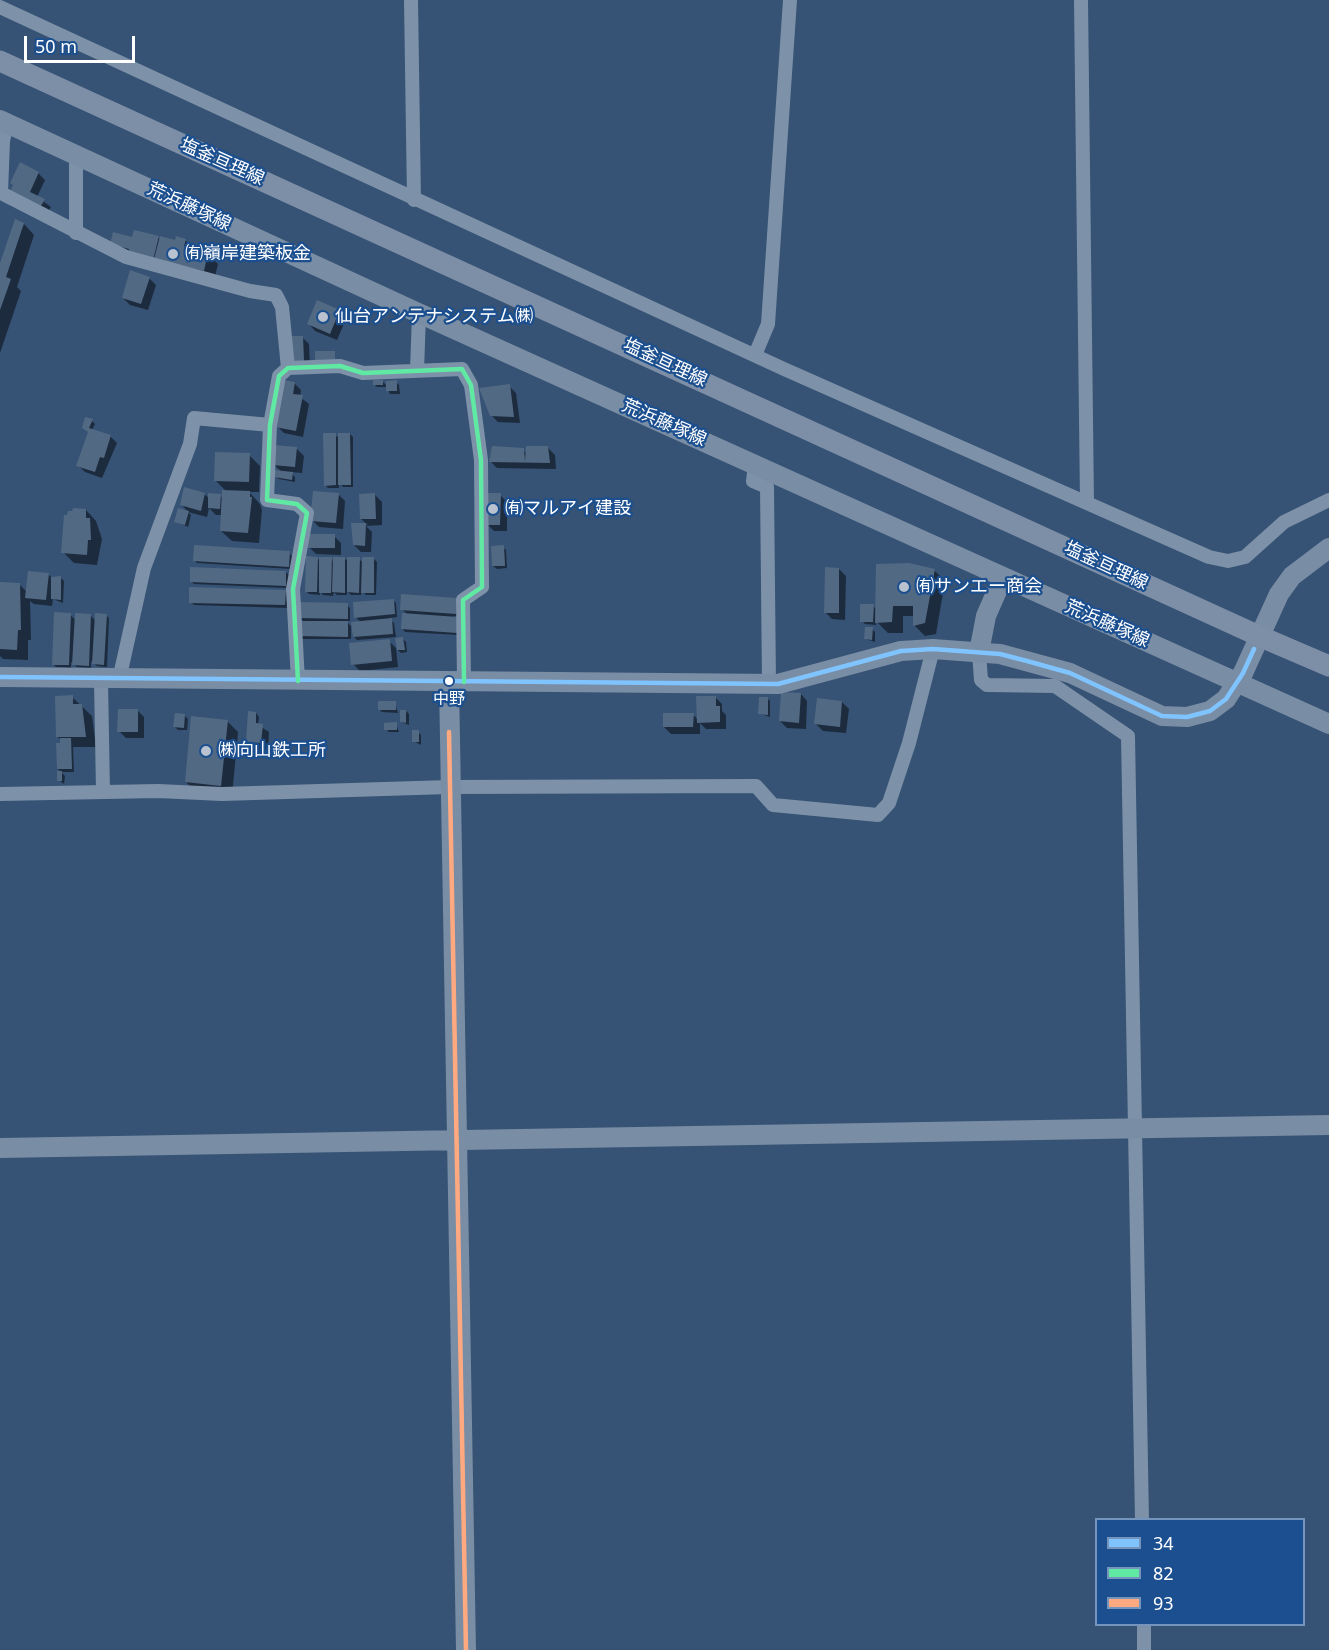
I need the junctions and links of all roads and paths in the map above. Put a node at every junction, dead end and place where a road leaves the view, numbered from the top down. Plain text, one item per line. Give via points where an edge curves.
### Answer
1 (411, 0) edge
2 (790, 0) edge
3 (1081, 0) edge
4 (0, 7) edge
5 (0, 61) edge
6 (4, 122) edge
7 (76, 154) junction
8 (414, 200) junction
9 (76, 233) junction
10 (419, 314) junction
11 (755, 355) junction
12 (288, 368) junction
13 (417, 371) junction
14 (270, 425) junction
15 (755, 464) junction
16 (1329, 500) edge
17 (1087, 502) junction
18 (1329, 548) edge
19 (1003, 577) junction
20 (1259, 636) junction
21 (933, 649) junction
22 (979, 652) junction
23 (1329, 666) edge
24 (0, 677) edge
25 (110, 680) junction
26 (298, 681) junction
27 (457, 682) junction
28 (769, 684) junction
29 (1329, 724) edge
30 (449, 787) junction
31 (103, 792) junction
32 (0, 794) edge
33 (1329, 1125) edge
34 (1133, 1128) junction
35 (458, 1140) junction
36 (0, 1148) edge
37 (1142, 1518) edge
38 (1143, 1626) edge
39 (466, 1650) edge
40 (1144, 1650) edge

1 - 8 street
2 - 11 street via 768,324
3 - 17 street
4 - 8 street
5 - 20 main road, 塩釜亘理線
6 - 7 street, 荒浜藤塚線
6 - 9 street via 1,193
7 - 9 street
7 - 10 street, 荒浜藤塚線
8 - 11 street
9 - 12 street via 126,257 276,296 282,307
10 - 13 street
10 - 15 street, 荒浜藤塚線
11 - 17 street
12 - 13 street via 340,366 363,373
12 - 14 street via 279,376
13 - 27 street via 462,369 471,385 481,460 482,587 463,600
14 - 25 street via 194,418 190,444 144,568
14 - 26 street via 267,500 297,504 308,513 293,589
15 - 19 street, 荒浜藤塚線
15 - 28 street via 753,481 766,487
16 - 17 street via 1284,522 1245,557 1228,561 1209,557
18 - 20 street via 1292,576
19 - 22 street via 986,616
19 - 29 street, 荒浜藤塚線
20 - 22 street, bridge via 1226,699 1210,711 1187,717 1162,716 1070,673
20 - 23 main road, 塩釜亘理線
21 - 22 street
21 - 28 street via 901,651
21 - 30 street via 909,743 889,803 878,815 772,805 756,786
22 - 34 street via 981,680 987,686 1055,686 1128,736
24 - 25 street
25 - 26 street
25 - 31 street
26 - 27 street
27 - 28 street
27 - 30 street
30 - 31 street via 222,794
30 - 35 street
31 - 32 street
33 - 34 street
34 - 35 street
34 - 37 street
35 - 36 street
35 - 39 street
38 - 40 street

